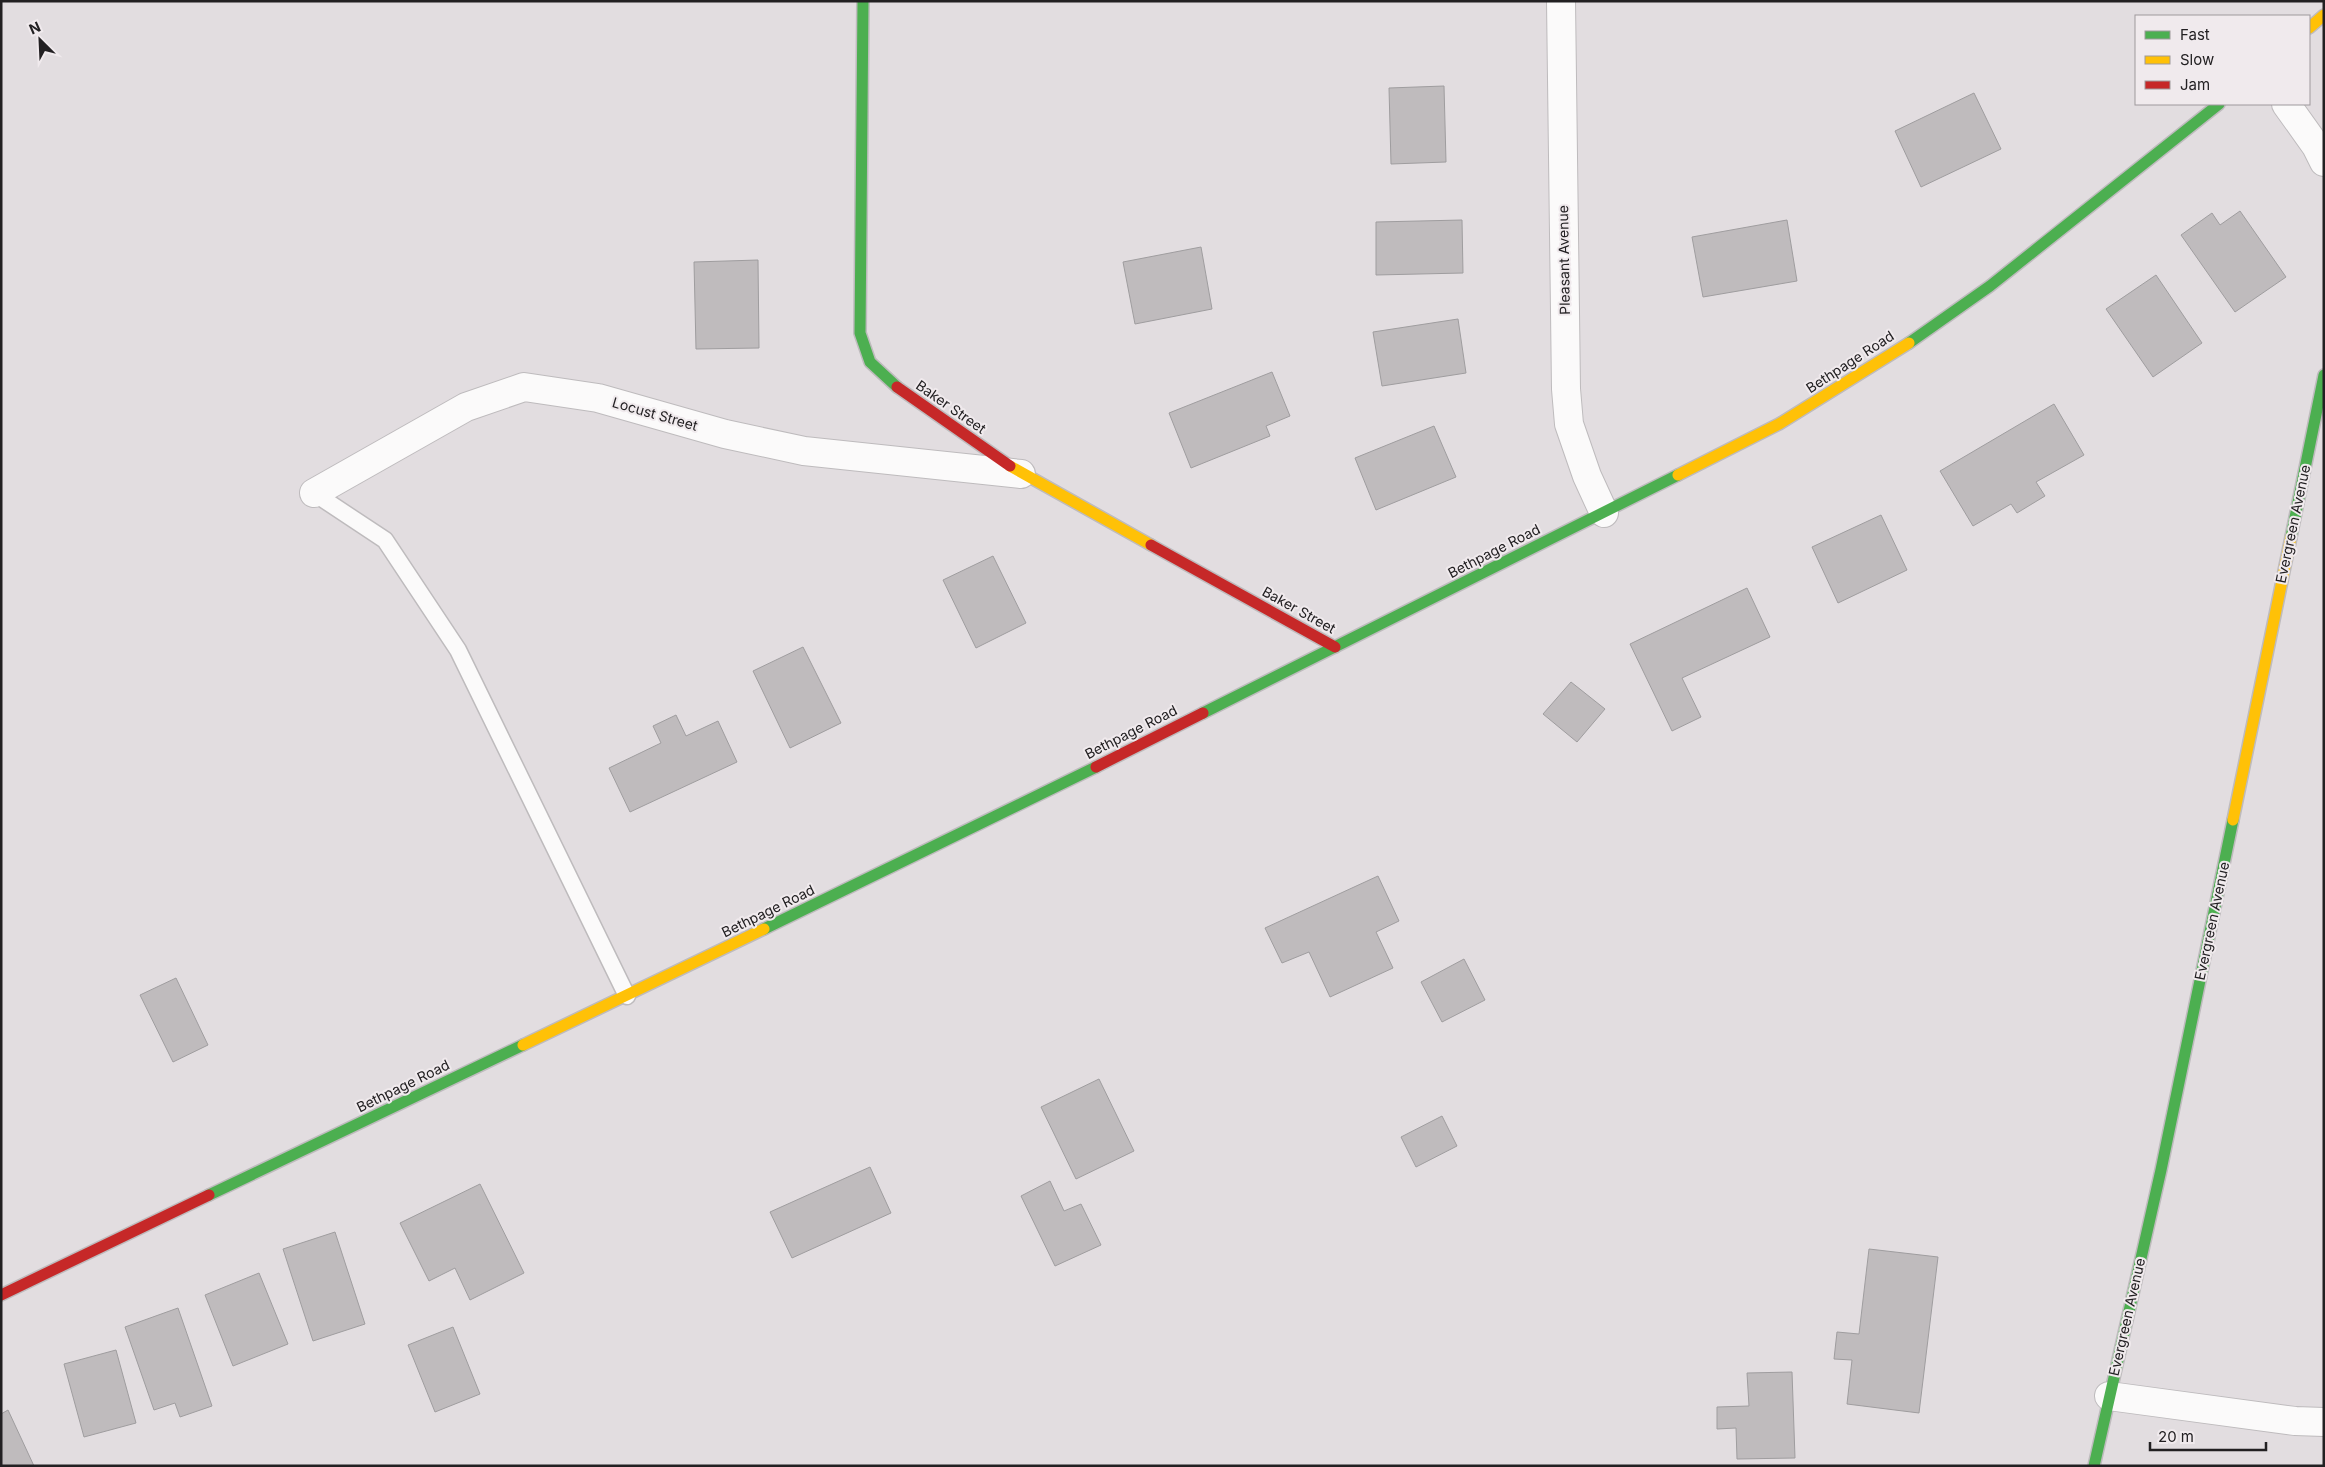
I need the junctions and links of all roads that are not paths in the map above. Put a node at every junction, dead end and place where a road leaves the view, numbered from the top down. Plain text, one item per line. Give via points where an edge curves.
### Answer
1 (863, 1) edge
2 (1560, 1) edge
3 (2324, 15) edge
4 (2310, 27) edge
5 (2218, 105) edge
6 (2287, 105) edge
7 (2324, 162) edge
8 (2324, 375) edge
9 (1021, 474) junction
10 (314, 493) joint
11 (1604, 513) junction
12 (1335, 647) junction
13 (627, 996) junction
14 (1, 1295) edge
15 (2109, 1396) junction
16 (2324, 1422) edge
17 (2094, 1466) edge

1 - 9 street, Baker Street via 860,333 870,362 900,389
2 - 11 street, Pleasant Avenue via 1569,424
3 - 4 street
5 - 11 street, Bethpage Road via 1990,286 1879,363 1780,424
6 - 7 street
8 - 15 street, Evergreen Avenue via 2161,1170
9 - 10 street, Locust Street via 804,451 725,434 598,398 524,386 466,407
9 - 12 street, Baker Street
10 - 13 lane via 385,540 458,650
11 - 12 street, Bethpage Road
12 - 13 street, Bethpage Road via 960,835
13 - 14 street, Bethpage Road
15 - 16 street via 2295,1422
15 - 17 street, Evergreen Avenue

